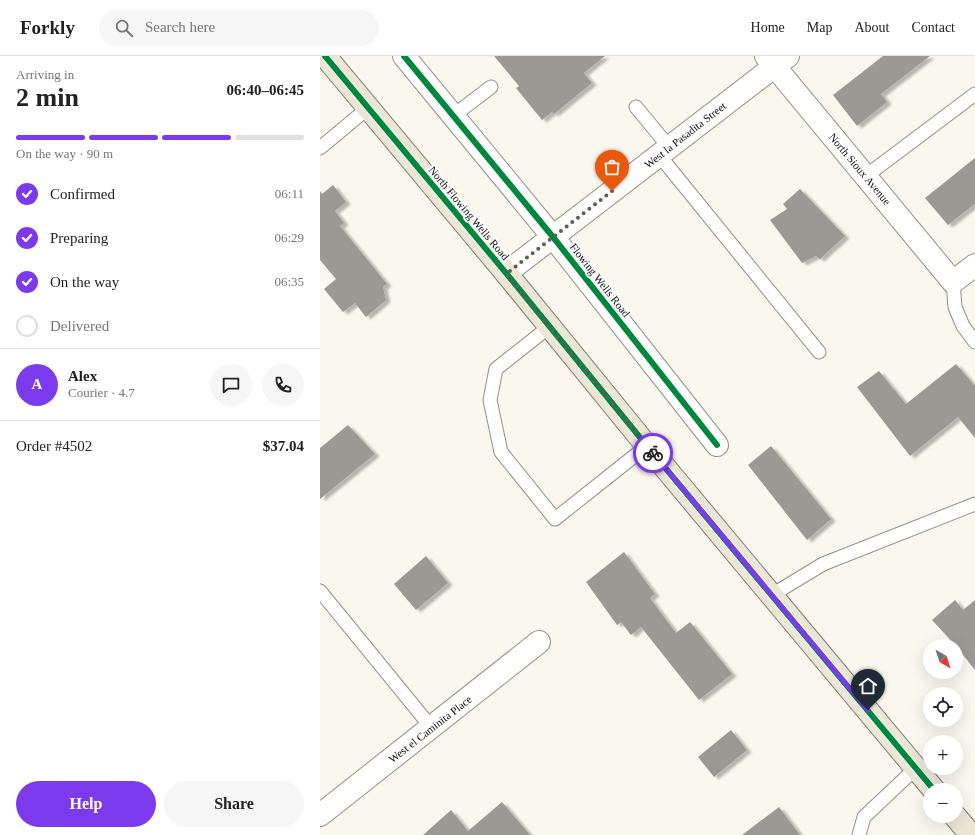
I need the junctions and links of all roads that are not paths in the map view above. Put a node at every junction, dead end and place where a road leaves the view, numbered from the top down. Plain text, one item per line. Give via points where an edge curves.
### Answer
1 (325, 56) edge
2 (404, 56) edge
3 (776, 59) edge
4 (491, 87) dead end
5 (975, 94) edge
6 (636, 107) dead end
7 (368, 108) junction
8 (453, 116) junction
9 (320, 148) edge
10 (664, 151) junction
11 (866, 176) junction
12 (553, 237) junction
13 (975, 265) edge
14 (506, 274) junction
15 (953, 282) junction
16 (549, 327) junction
17 (975, 342) edge
18 (820, 352) dead end
19 (717, 445) dead end
20 (647, 446) junction
21 (975, 504) edge
22 (320, 591) edge
23 (772, 595) junction
24 (539, 642) dead end
25 (431, 727) junction
26 (916, 768) junction
27 (928, 783) edge
28 (320, 815) edge
29 (859, 835) edge

1 - 7 main road, North Flowing Wells Road
2 - 8 street, Flowing Wells Road
3 - 10 street, West la Pasadita Street
3 - 11 street, North Sioux Avenue
4 - 8 lane
5 - 11 lane
6 - 10 lane
7 - 9 lane
7 - 14 main road, North Flowing Wells Road
8 - 12 street, Flowing Wells Road
10 - 12 street, West la Pasadita Street
10 - 18 lane
11 - 15 street, North Sioux Avenue
12 - 14 street, West la Pasadita Street
12 - 19 street, Flowing Wells Road
13 - 15 street
14 - 16 main road, North Flowing Wells Road
15 - 17 lane via 955,307 963,326
16 - 20 main road, North Flowing Wells Road
16 - 20 lane via 496,369 490,400 501,452 555,519
20 - 23 main road, North Flowing Wells Road
21 - 23 lane via 823,564
22 - 25 lane
23 - 26 main road, North Flowing Wells Road
24 - 25 street, West el Caminita Place
25 - 28 street, West el Caminita Place
26 - 27 main road, North Flowing Wells Road
26 - 29 lane via 864,817

